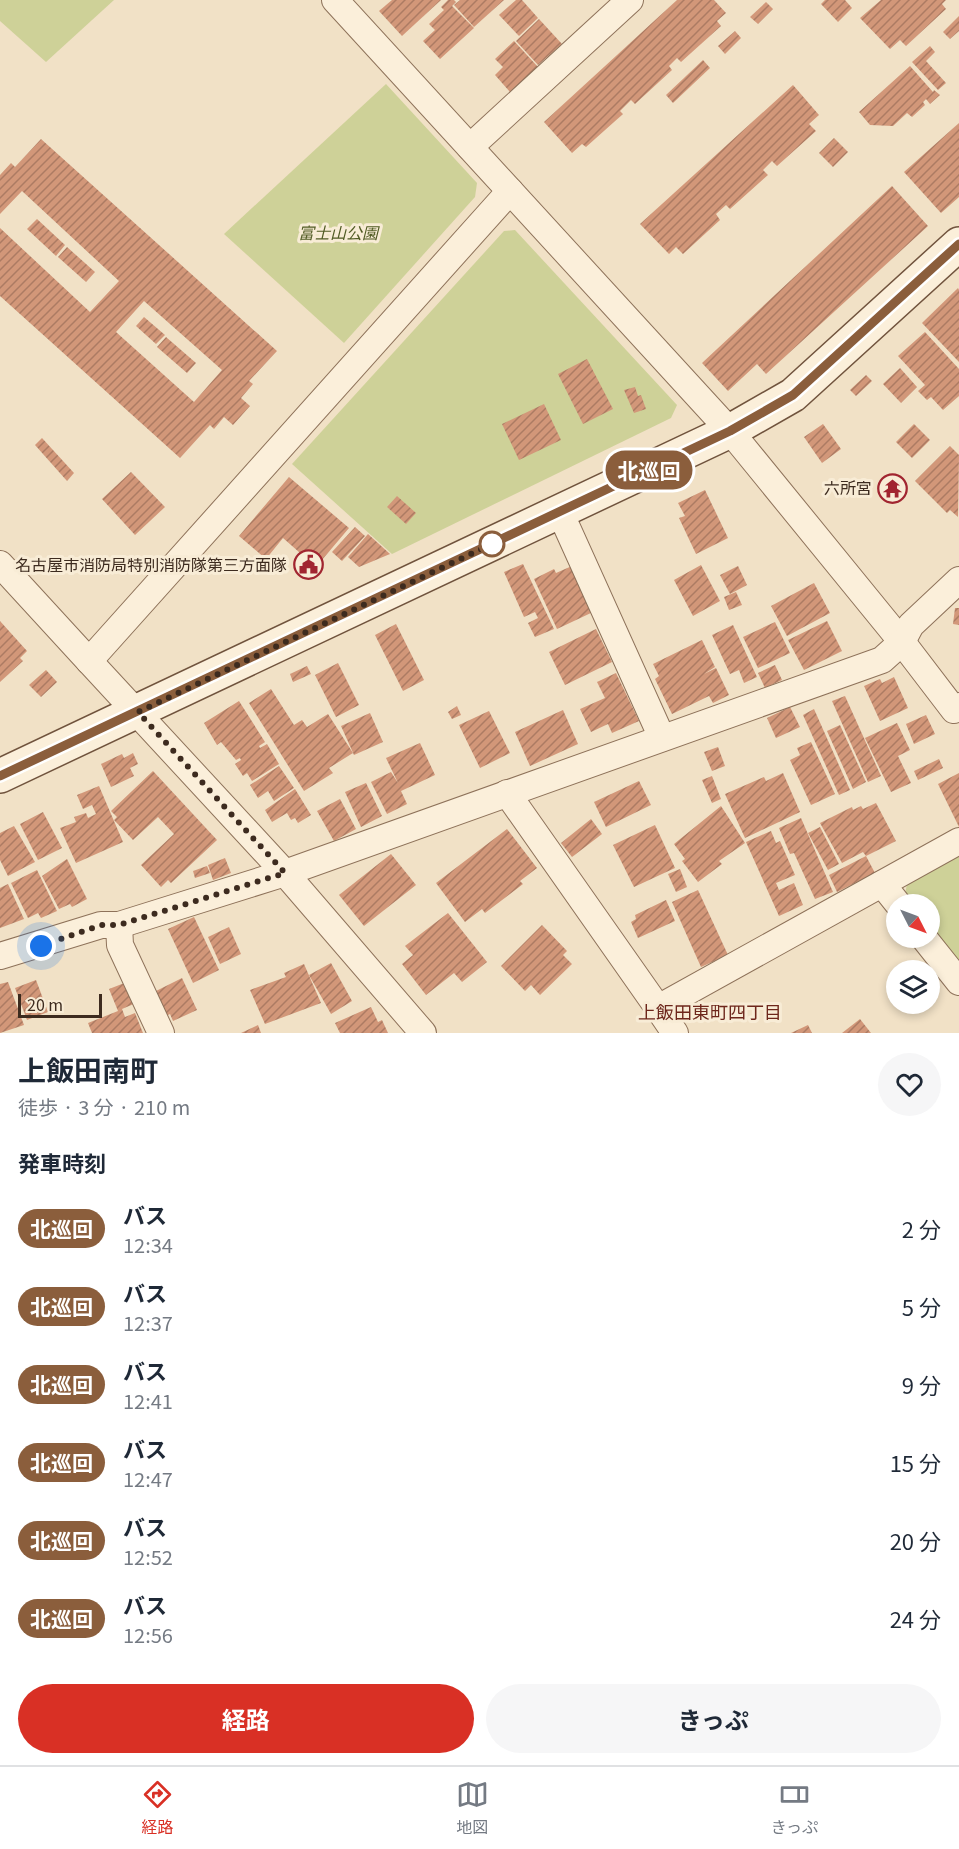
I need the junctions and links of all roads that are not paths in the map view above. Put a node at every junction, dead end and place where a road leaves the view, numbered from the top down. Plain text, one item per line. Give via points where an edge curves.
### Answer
1 (335, 0) edge
2 (630, 0) edge
3 (470, 147) junction
4 (510, 191) junction
5 (959, 244) edge
6 (730, 431) junction
7 (560, 512) junction
8 (0, 564) edge
9 (959, 580) edge
10 (902, 642) junction
11 (88, 661) junction
12 (957, 711) edge
13 (138, 712) junction
14 (662, 738) junction
15 (0, 776) edge
16 (507, 793) junction
17 (959, 841) edge
18 (285, 873) junction
19 (882, 884) junction
20 (890, 894) edge
21 (119, 925) junction
22 (932, 948) edge
23 (0, 956) edge
24 (959, 982) edge
25 (658, 1008) junction
26 (161, 1033) edge
27 (423, 1033) edge
28 (675, 1033) edge

1 - 3 street
2 - 3 street
3 - 4 street
4 - 6 street
4 - 11 street
5 - 6 street via 793,395
6 - 7 street
6 - 10 street
7 - 13 street
7 - 14 street
8 - 11 street
9 - 10 street via 911,625
10 - 12 street
10 - 14 street via 882,660
11 - 13 street
13 - 15 street
13 - 18 street
14 - 16 street
16 - 18 street
16 - 25 street
17 - 19 street
18 - 21 street
18 - 27 street
19 - 20 street
19 - 25 street
21 - 23 street via 101,925
21 - 26 street via 120,945
22 - 24 street
25 - 28 street

